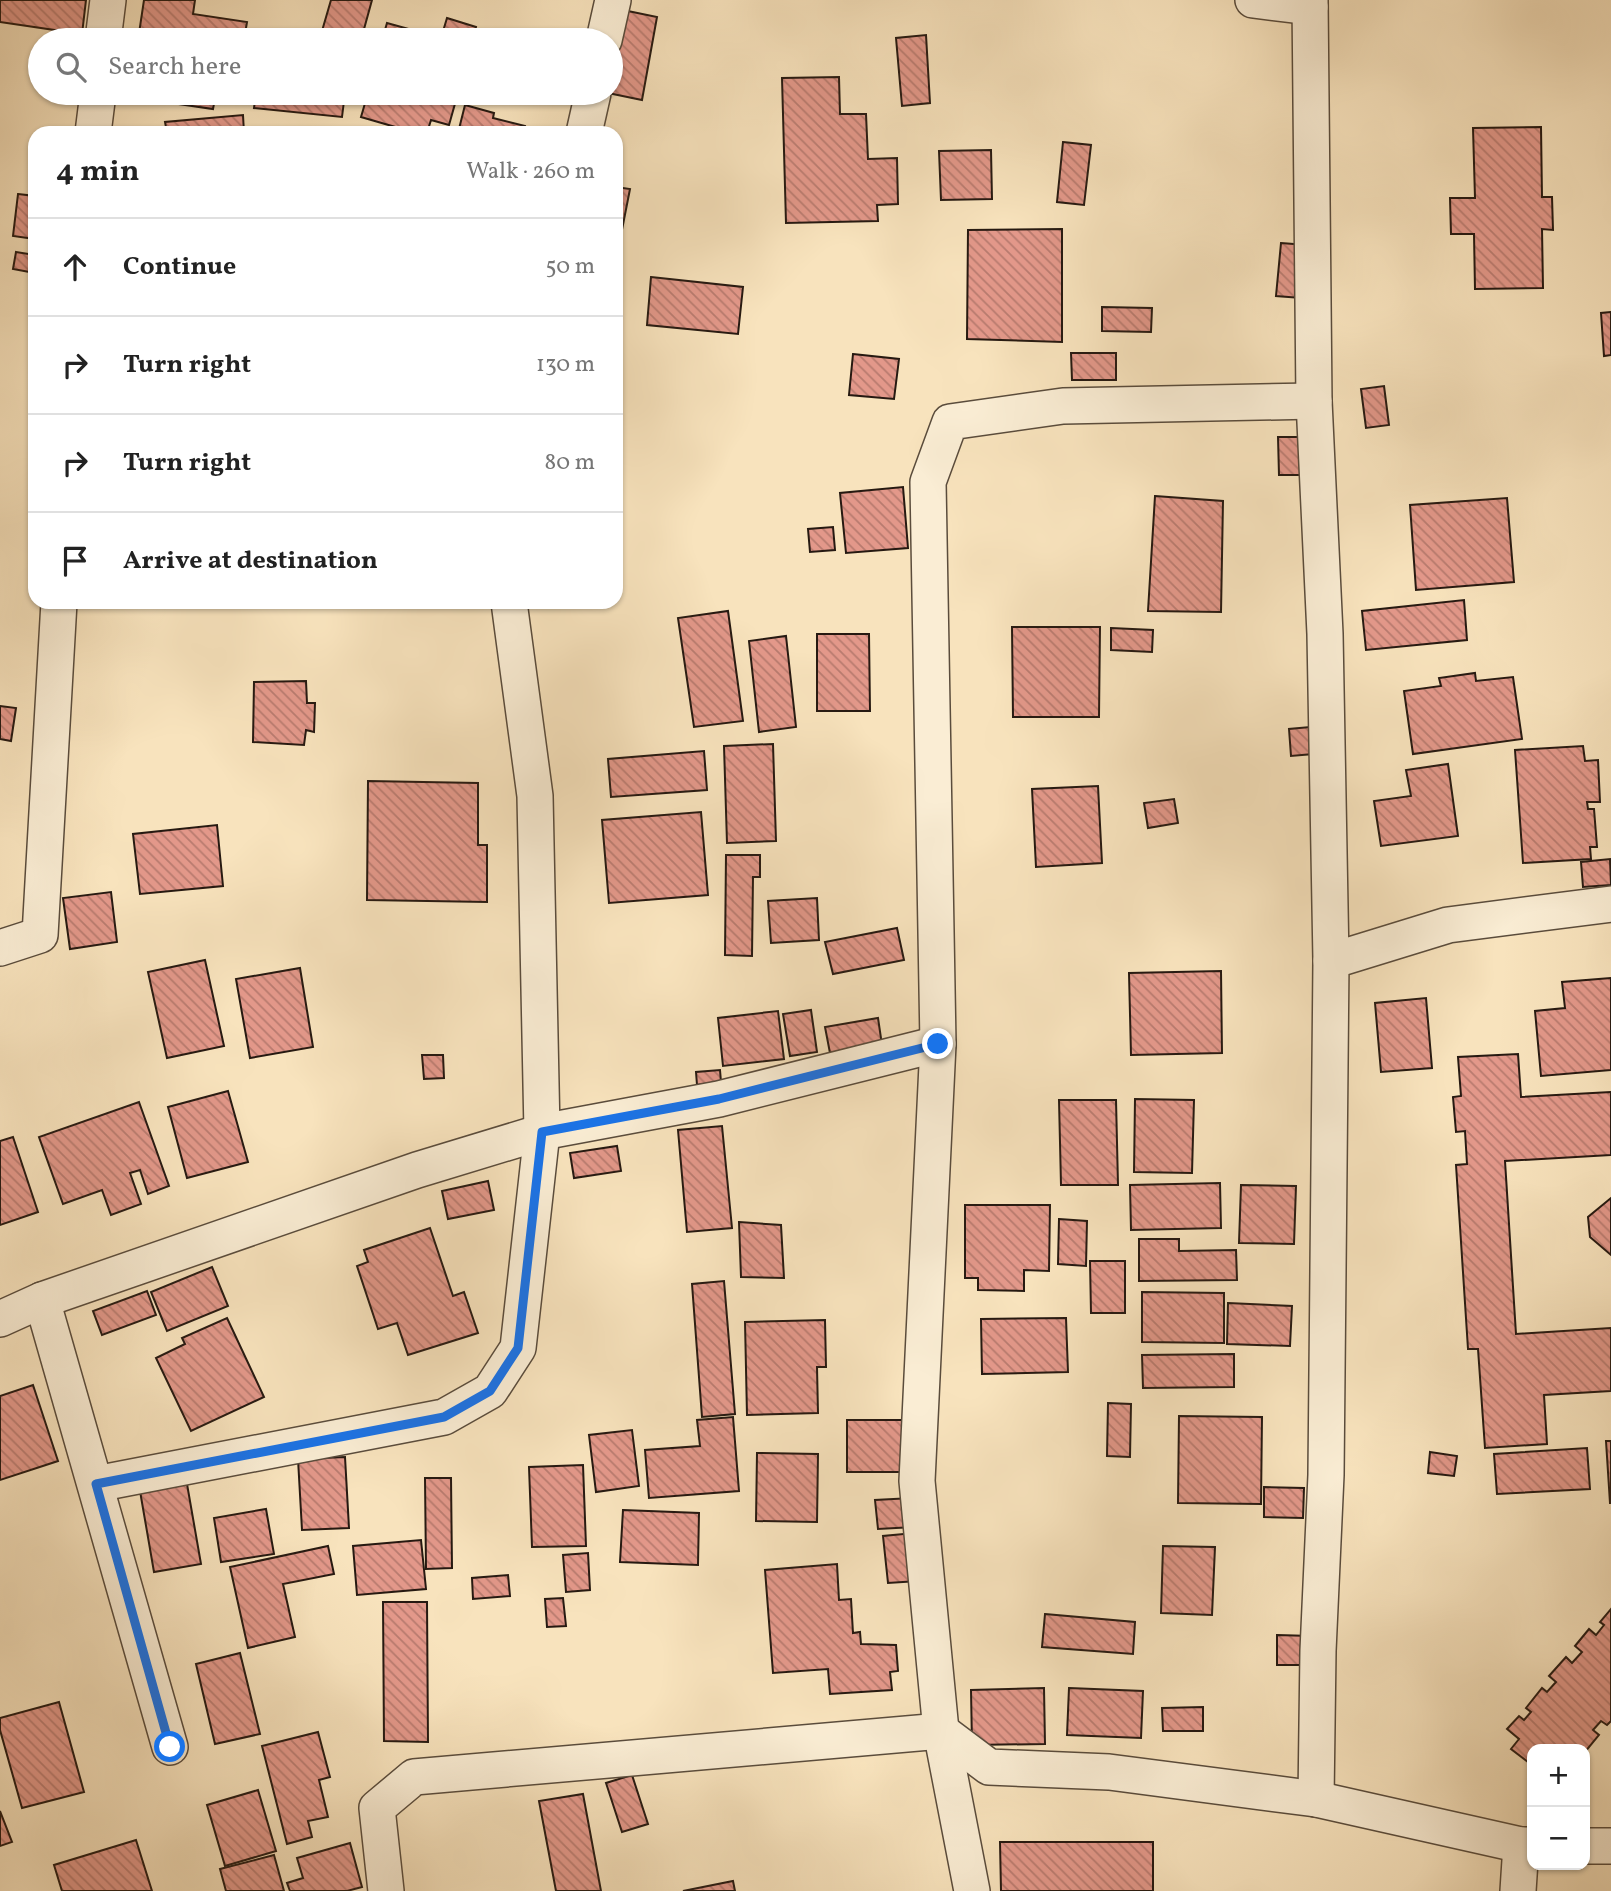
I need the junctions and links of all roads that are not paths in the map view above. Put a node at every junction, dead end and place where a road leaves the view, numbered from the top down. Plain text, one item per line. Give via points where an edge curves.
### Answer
1 (108, 0) edge
2 (613, 0) edge
3 (1253, 0) edge
4 (1310, 4) edge
5 (104, 28) edge
6 (607, 28) edge
7 (96, 105) edge
8 (590, 105) edge
9 (94, 126) edge
10 (586, 126) edge
11 (1314, 401) junction
12 (59, 609) edge
13 (510, 609) edge
14 (1611, 904) edge
15 (0, 948) edge
16 (1331, 961) junction
17 (938, 1044) junction
18 (542, 1132) junction
19 (42, 1300) junction
20 (0, 1319) edge
21 (96, 1484) junction
22 (942, 1731) junction
23 (170, 1747) dead end
24 (1316, 1800) junction
25 (1527, 1845) edge
26 (1590, 1846) edge
27 (1611, 1846) edge
28 (387, 1891) edge
29 (972, 1891) edge
30 (1518, 1891) edge

1 - 5 street
2 - 6 street
3 - 4 street
4 - 11 street
7 - 9 street
8 - 10 street
11 - 16 street via 1325,634
11 - 17 street via 1063,406 950,422 928,482
12 - 15 street via 40,935
13 - 18 street via 535,796
14 - 16 street via 1448,925
16 - 24 street via 1326,1475
17 - 18 street via 719,1099
17 - 22 street via 917,1481
18 - 19 street via 417,1170
18 - 21 street via 518,1348 490,1391 444,1417
19 - 20 street
19 - 21 street
21 - 23 street
22 - 24 street via 989,1767 1109,1772
22 - 28 street via 414,1777 377,1808
22 - 29 street
24 - 25 street
25 - 30 street
26 - 27 street

